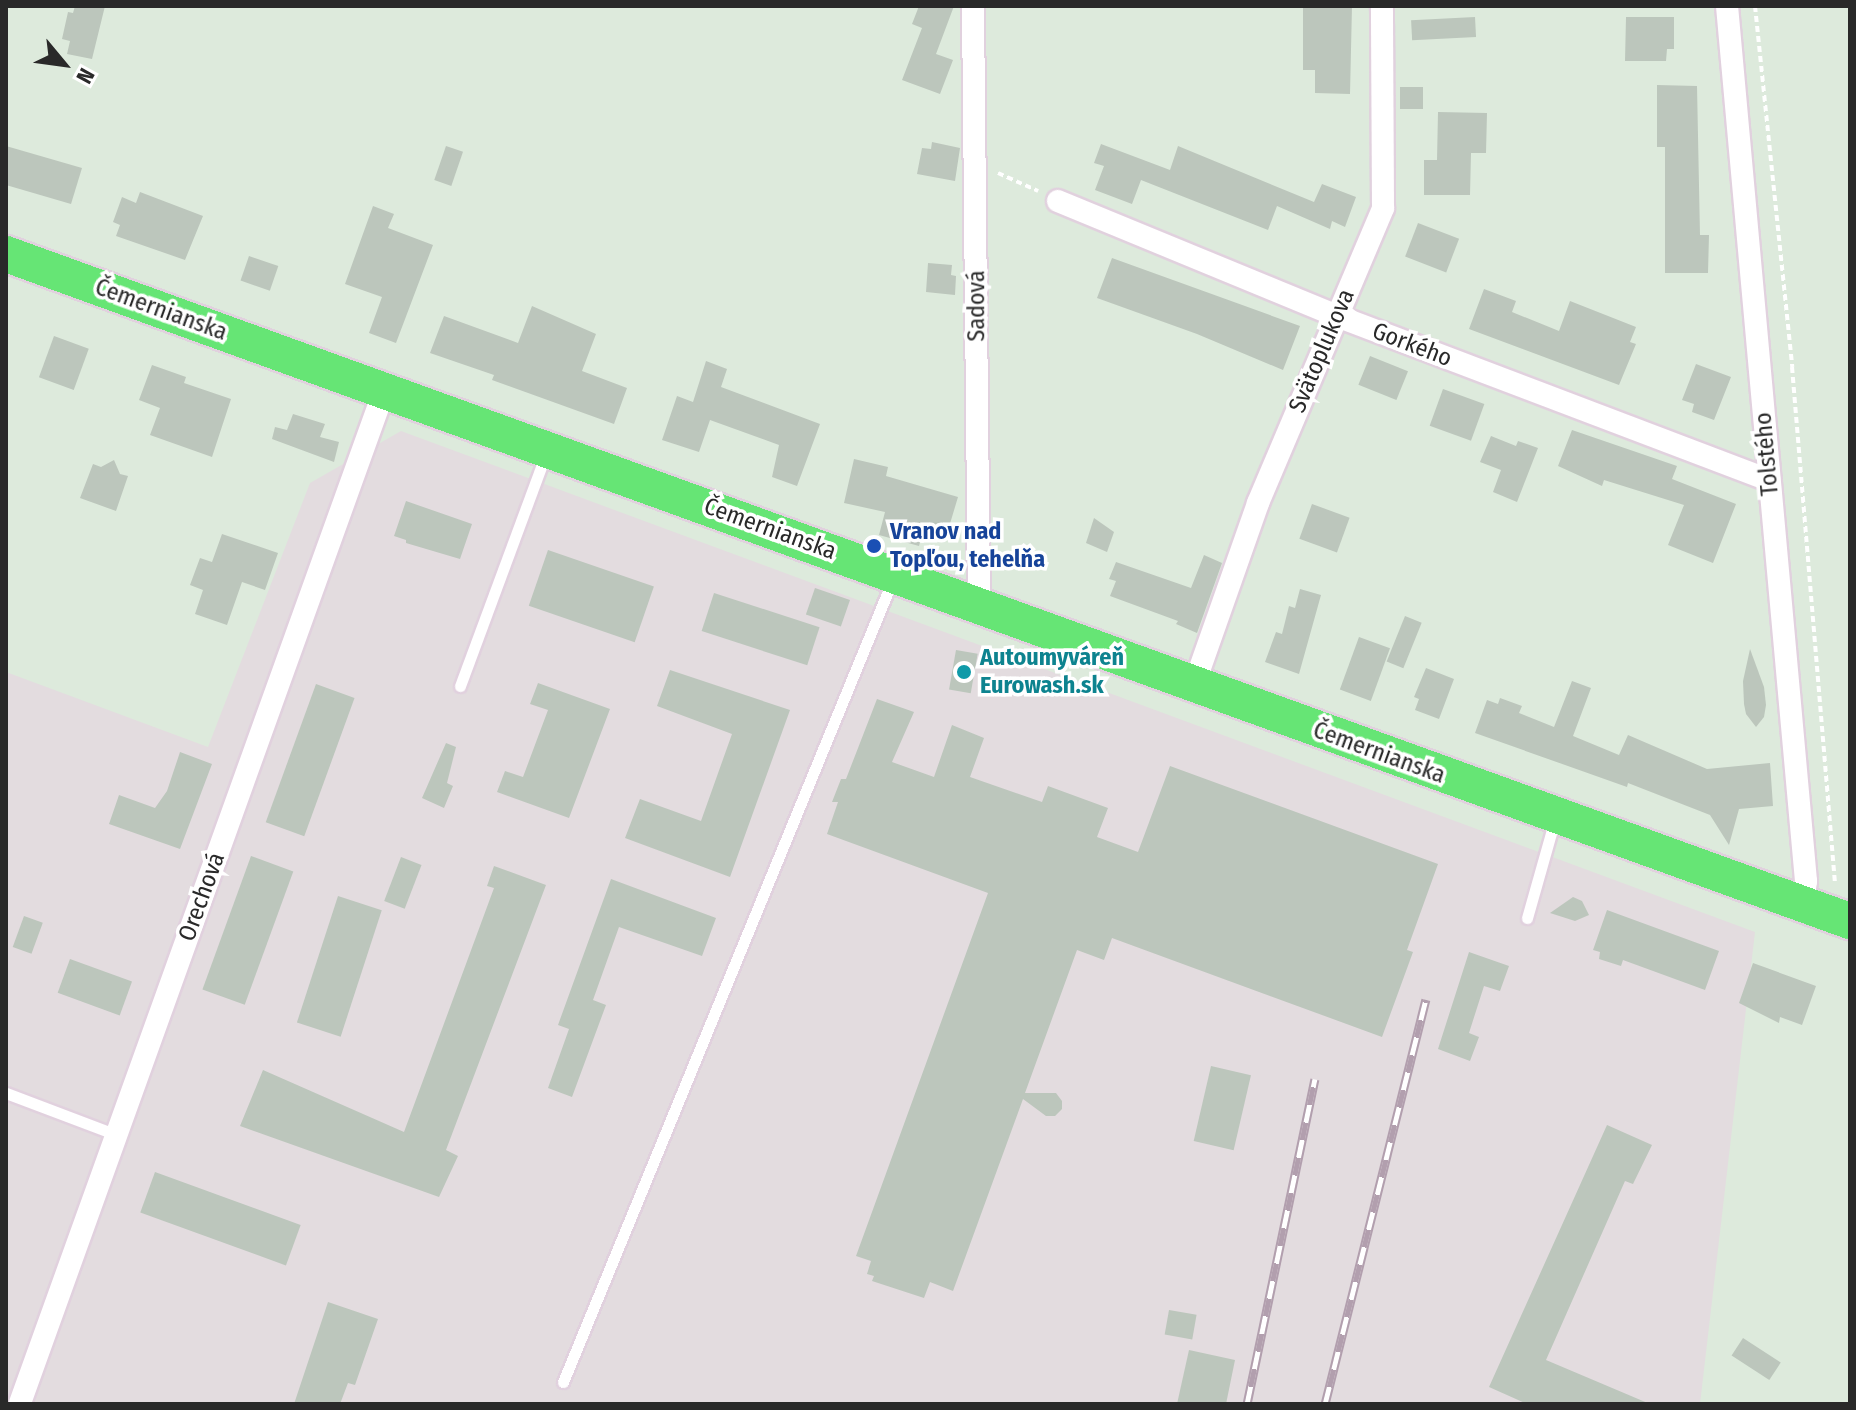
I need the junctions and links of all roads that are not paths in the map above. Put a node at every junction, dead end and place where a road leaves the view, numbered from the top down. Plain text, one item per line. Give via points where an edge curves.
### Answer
1 (973, 6) edge
2 (1382, 6) edge
3 (1727, 6) edge
4 (1058, 201) road end
5 (6, 254) edge
6 (1337, 316) junction
7 (384, 391) junction
8 (548, 450) junction
9 (1769, 480) junction
10 (895, 575) junction
11 (979, 607) junction
12 (1194, 685) junction
13 (460, 686) dead end
14 (1555, 817) junction
15 (1829, 906) edge
16 (1527, 918) dead end
17 (6, 1093) edge
18 (117, 1135) junction
19 (563, 1382) dead end
20 (20, 1403) edge

1 - 11 street, Sadová
2 - 6 street, Svätoplukova via 1383,208
3 - 9 street, Tolstého
4 - 6 street, Gorkého
5 - 7 main road, Čemernianska
6 - 9 street, Gorkého
6 - 12 street, Svätoplukova via 1258,503
7 - 8 main road, Čemernianska
7 - 18 street, Orechová
8 - 10 main road, Čemernianska
8 - 13 lane
9 - 15 street, Tolstého via 1806,881
10 - 11 main road, Čemernianska
10 - 19 lane
11 - 12 main road, Čemernianska
12 - 14 main road, Čemernianska
14 - 15 main road, Čemernianska
14 - 16 lane
17 - 18 lane
18 - 20 street, Orechová

